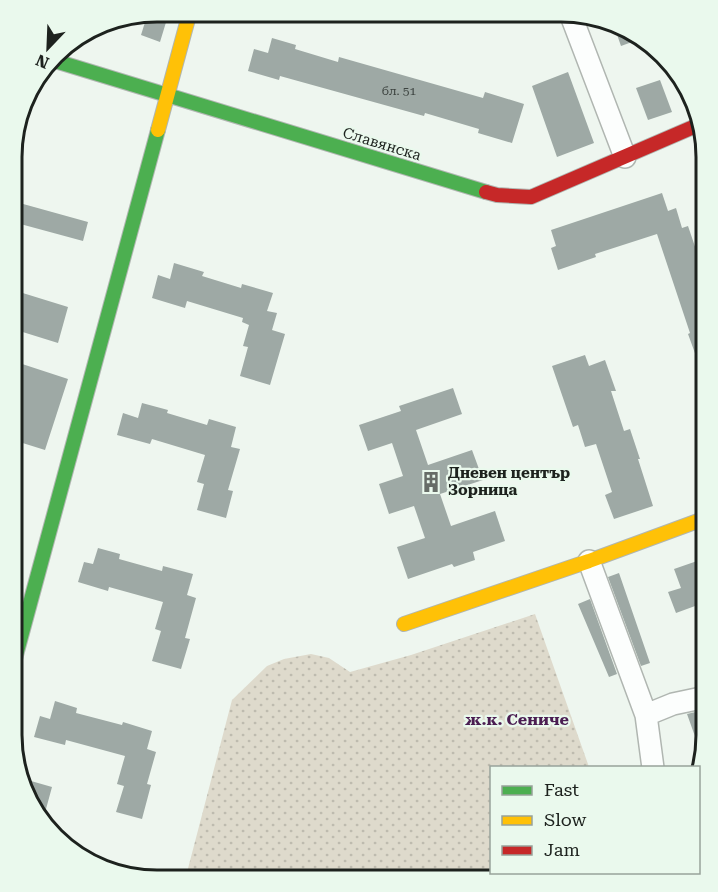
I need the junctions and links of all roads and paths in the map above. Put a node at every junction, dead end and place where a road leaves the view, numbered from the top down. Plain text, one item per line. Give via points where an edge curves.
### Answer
1 (187, 22) edge
2 (574, 23) edge
3 (78, 68) edge
4 (167, 96) junction
5 (692, 128) edge
6 (625, 157) junction
7 (695, 522) edge
8 (589, 561) junction
9 (404, 624) dead end
10 (22, 633) edge
11 (695, 699) edge
12 (646, 714) junction
13 (653, 766) edge

1 - 4 street
2 - 6 street
3 - 4 street, Славянска
4 - 6 street, Славянска via 497,195 531,197
4 - 10 street
5 - 6 street, Славянска
7 - 8 street
8 - 9 street
8 - 12 street
11 - 12 street
12 - 13 street

